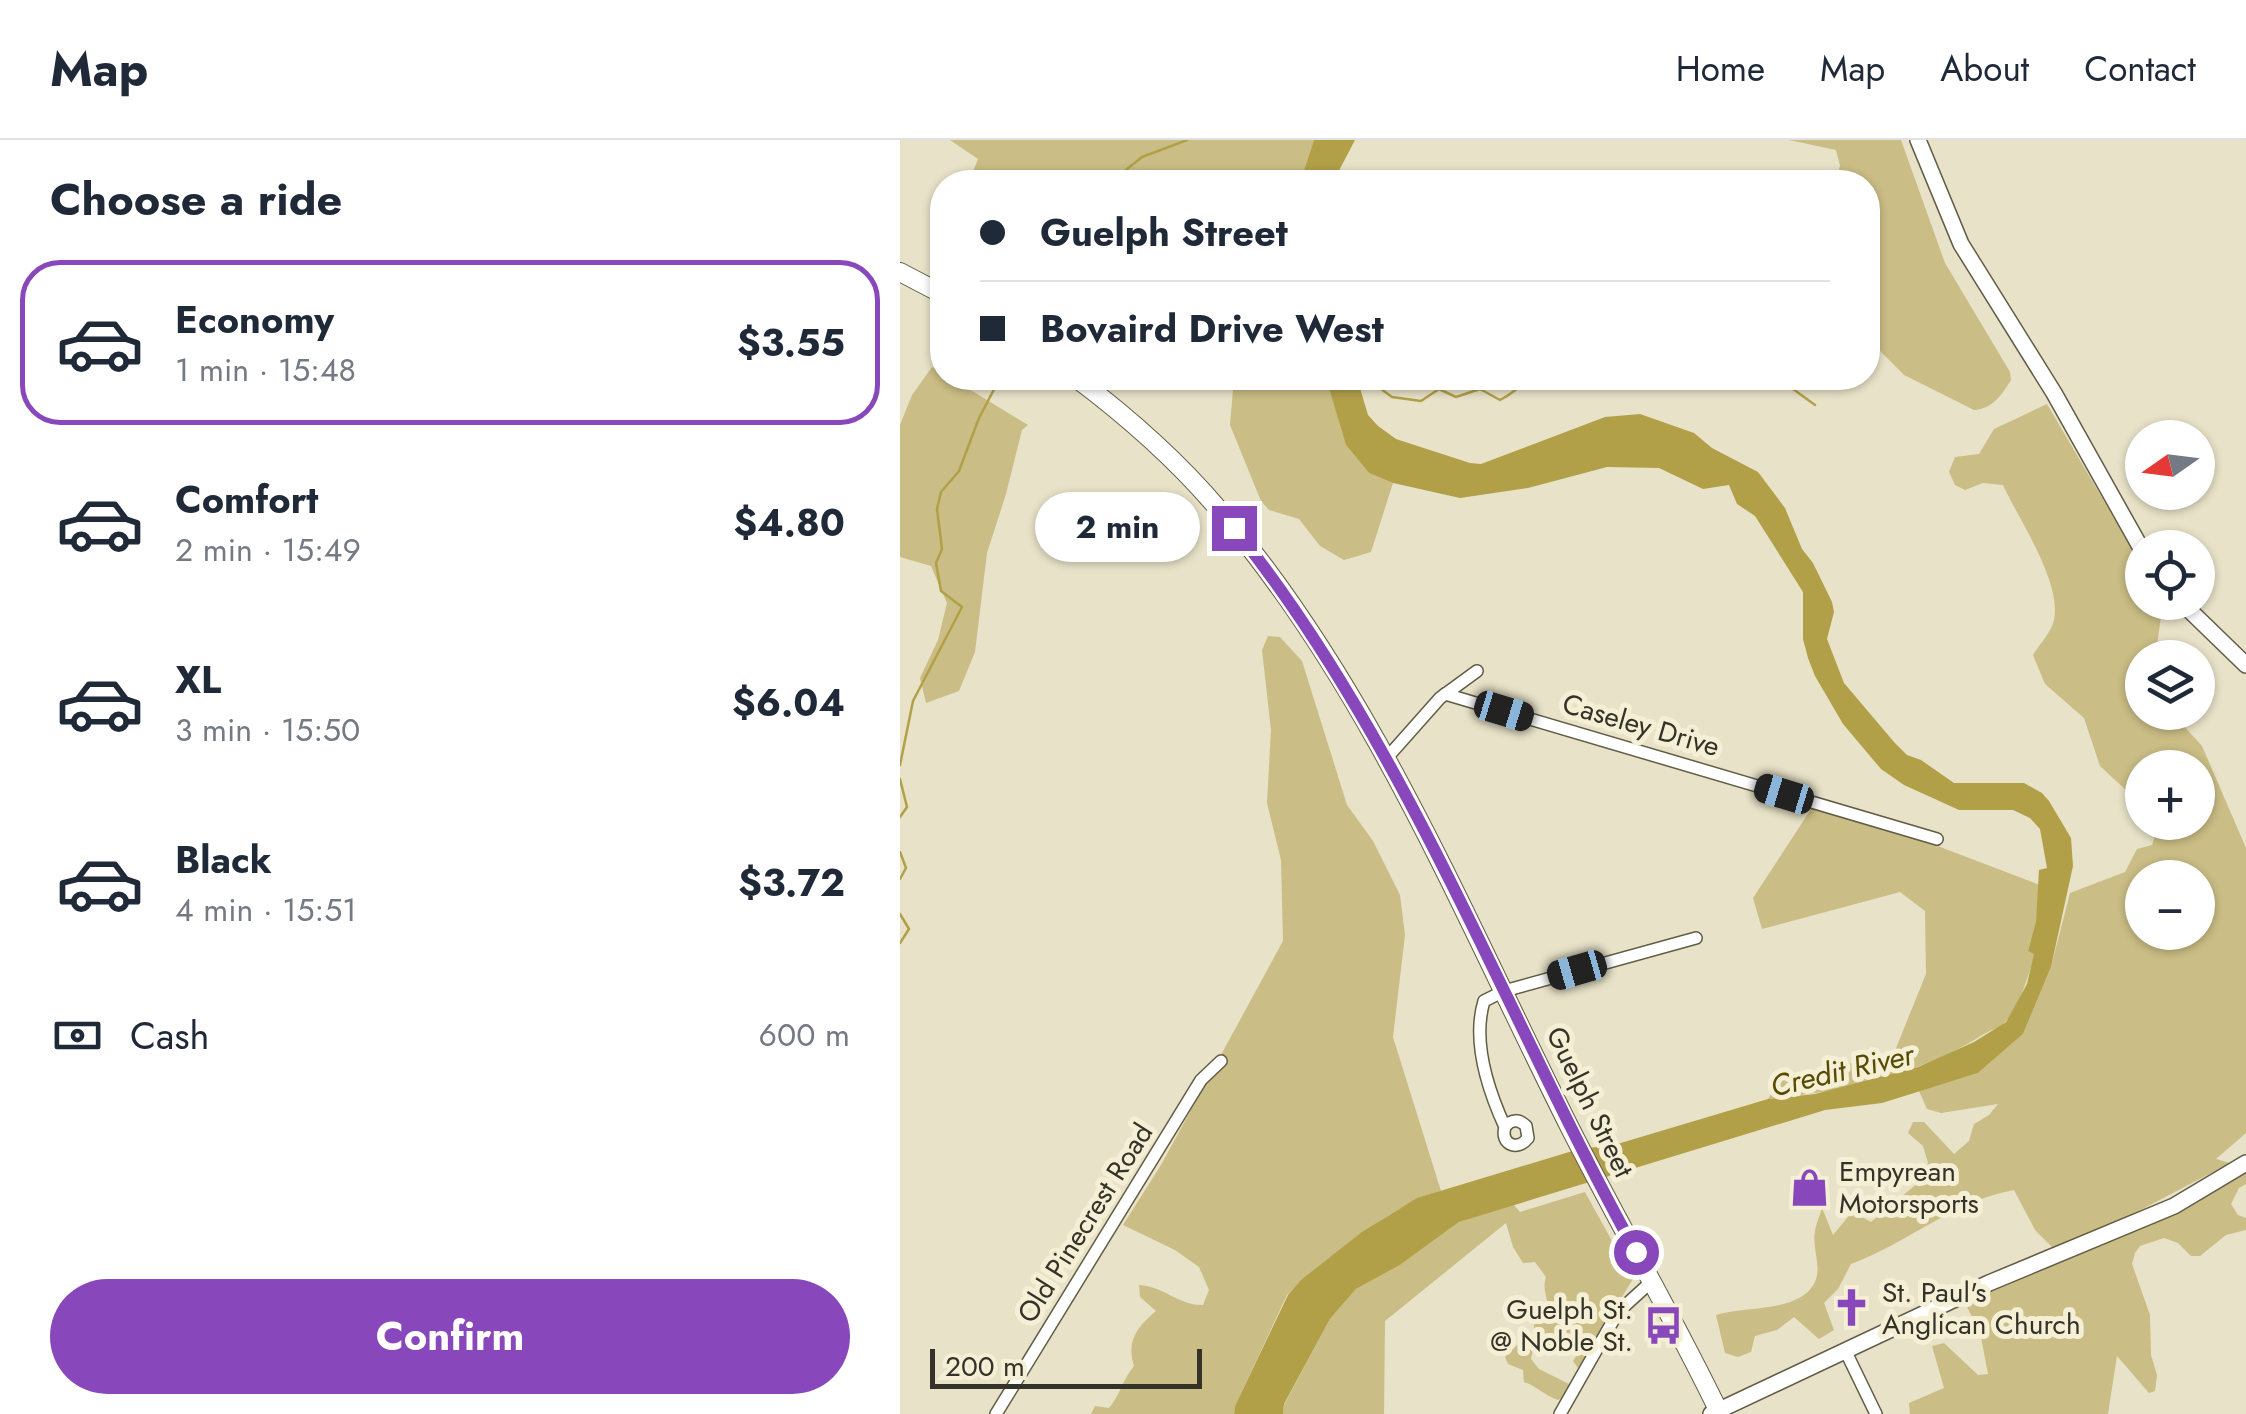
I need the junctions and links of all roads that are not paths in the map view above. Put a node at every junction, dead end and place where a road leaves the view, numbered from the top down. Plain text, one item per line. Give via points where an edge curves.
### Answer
1 (1918, 140) edge
2 (900, 272) edge
3 (930, 288) edge
4 (1092, 390) edge
5 (2131, 530) edge
6 (2200, 620) edge
7 (2246, 664) edge
8 (1477, 671) dead end
9 (1446, 694) junction
10 (1385, 760) junction
11 (1937, 839) dead end
12 (1696, 938) dead end
13 (1504, 991) junction
14 (1220, 1061) dead end
15 (1505, 1127) dead end
16 (2246, 1164) edge
17 (1652, 1281) junction
18 (1845, 1350) junction
19 (1716, 1413) edge
20 (996, 1414) edge
21 (1560, 1414) edge
22 (1876, 1414) edge

1 - 5 main road via 1961,244
2 - 3 main road
4 - 10 main road, Guelph Street via 1218,508 1283,592
6 - 7 main road
8 - 9 street
9 - 10 street
9 - 11 street, Caseley Drive
10 - 13 main road, Guelph Street
12 - 13 street
13 - 15 street via 1484,1001 1479,1017 1486,1074
13 - 17 main road, Guelph Street
14 - 20 street, Old Pinecrest Road via 1201,1080
16 - 18 main road via 2183,1202
17 - 19 main road, Guelph Street
17 - 21 street via 1618,1312
18 - 19 main road
18 - 22 street

